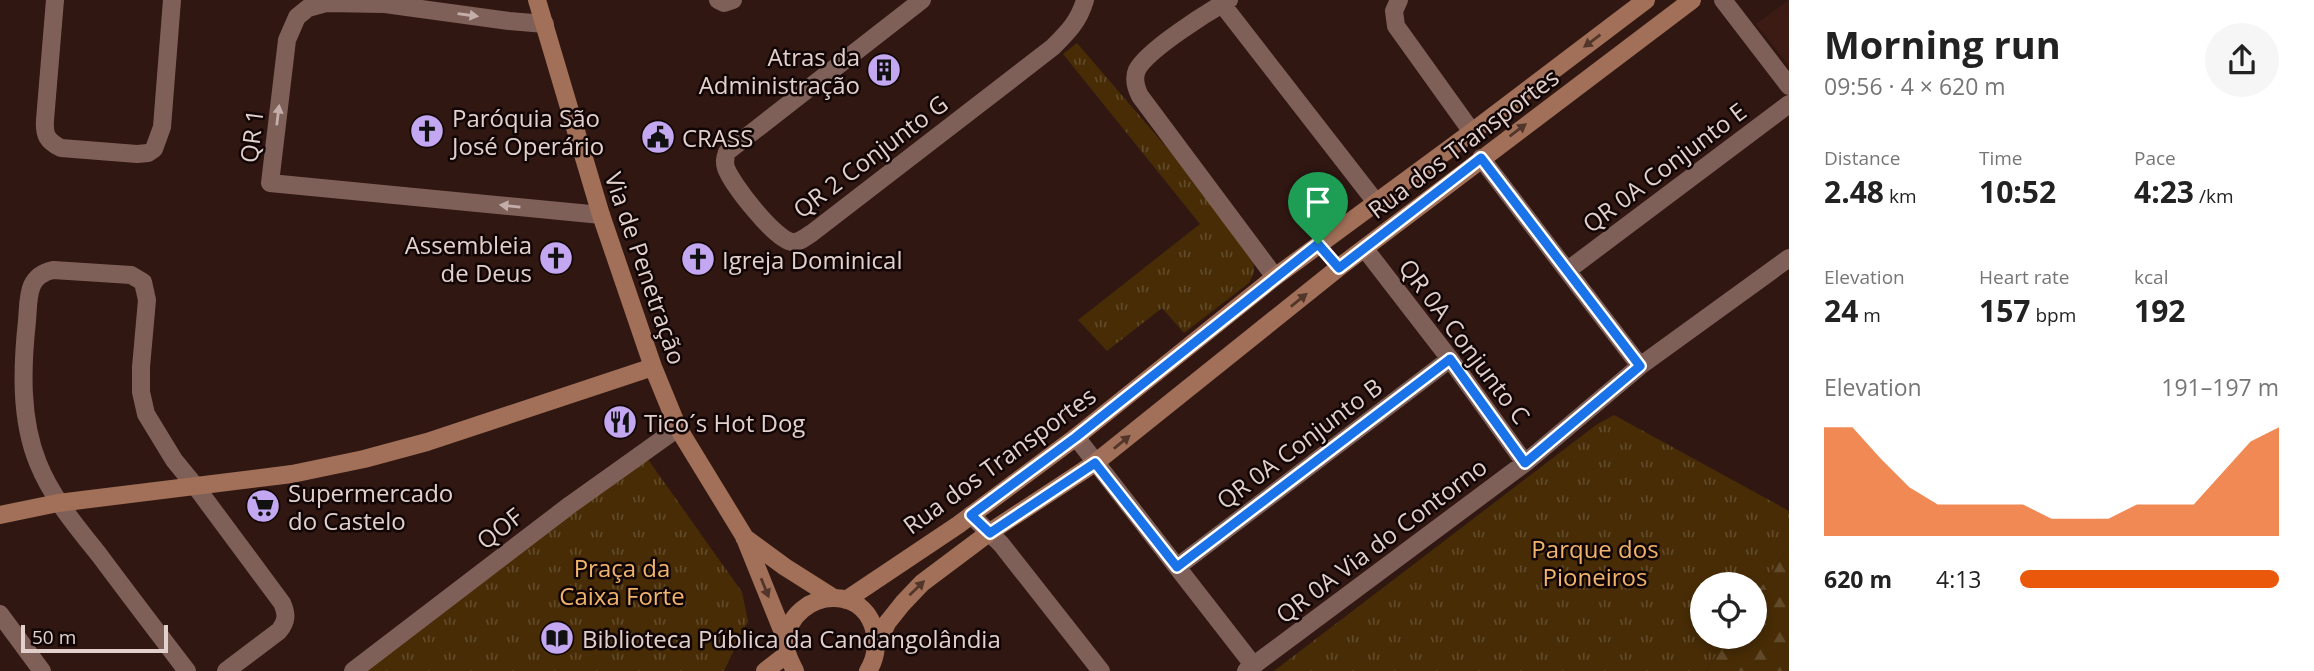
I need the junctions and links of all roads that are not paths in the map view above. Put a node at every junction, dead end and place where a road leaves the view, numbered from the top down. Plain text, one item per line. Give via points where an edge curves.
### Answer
1 (55, 0) edge
2 (172, 0) edge
3 (537, 0) edge
4 (718, 0) edge
5 (733, 0) edge
6 (922, 0) edge
7 (1085, 0) edge
8 (1399, 0) edge
9 (1646, 0) edge
10 (1692, 0) edge
11 (1723, 0) edge
12 (1225, 2) edge
13 (545, 24) junction
14 (1789, 86) edge
15 (1789, 104) edge
16 (1472, 132) junction
17 (1481, 158) junction
18 (1375, 201) junction
19 (601, 215) junction
20 (1318, 244) junction
21 (1365, 249) junction
22 (1789, 258) edge
23 (1339, 268) junction
24 (1568, 270) junction
25 (1275, 276) junction
26 (1450, 359) junction
27 (1640, 366) junction
28 (653, 367) junction
29 (678, 428) junction
30 (1076, 437) junction
31 (1095, 463) junction
32 (1525, 463) junction
33 (196, 487) junction
34 (58, 503) junction
35 (0, 515) edge
36 (971, 515) junction
37 (990, 533) junction
38 (744, 536) junction
39 (1177, 567) junction
40 (840, 599) junction
41 (0, 614) edge
42 (878, 643) junction
43 (786, 647) junction
44 (1250, 668) edge
45 (1096, 669) edge
46 (42, 671) edge
47 (187, 671) edge
48 (226, 671) edge
49 (353, 671) edge
50 (765, 671) edge
51 (795, 671) edge
52 (868, 671) edge

1 - 2 street via 46,137 61,148 137,154 154,149 160,134
3 - 13 street, Via de Penetração
4 - 5 street
6 - 7 street, QR 2 Conjunto G via 727,152 731,178 789,242 812,233 1053,47 1073,27
8 - 16 street via 1394,12 1396,26
9 -> 16 street, Rua dos Transportes
17 -> 10 street, Rua dos Transportes
11 - 14 street
12 - 18 street
12 - 25 street via 1153,52 1135,78 1140,96
13 - 19 street, Via de Penetração
19 -> 13 street, QR 1 via 270,183 287,40 296,18 307,8 326,3 385,5
15 - 24 street, QR 0A Conjunto E
16 - 18 street, Rua dos Transportes
17 - 21 street, Rua dos Transportes
17 - 24 street
18 - 20 street, Rua dos Transportes
19 - 28 street, Via de Penetração
20 - 23 street
20 - 25 street, Rua dos Transportes
21 - 23 street, Rua dos Transportes
21 - 26 street, QR 0A Conjunto C
22 - 27 street, QR 0A Via do Contorno
31 -> 23 street, Rua dos Transportes
24 - 27 street
25 - 30 street, Rua dos Transportes
26 - 32 street, QR 0A Conjunto C
26 - 39 street, QR 0A Conjunto B
27 - 32 street, QR 0A Via do Contorno
28 - 29 street, Via de Penetração
28 - 33 street via 365,459
29 - 38 street, Via de Penetração
29 - 49 street, QOF
30 - 31 street
30 - 36 street, Rua dos Transportes
31 - 37 street, Rua dos Transportes
31 - 39 street
32 - 44 street, QR 0A Via do Contorno
33 - 34 street
33 - 34 street via 146,414 141,392 147,300 143,282 131,275 53,270 39,275 32,284 23,359 30,438
33 - 48 street via 286,612 279,631
34 - 35 street
34 - 47 street
36 - 37 street
36 - 40 street, Rua dos Transportes
42 -> 37 street, Rua dos Transportes via 887,623 922,583
37 - 45 street
38 - 40 street, Via de Penetração
38 -> 43 street, Via de Penetração
39 - 44 street
40 - 42 street, Via de Penetração via 859,606 869,616
40 - 43 street, Rua dos Transportes via 817,600 801,609 790,623
41 - 46 street
42 - 52 street, Rua dos Transportes
43 - 50 street
43 - 51 street, Via de Penetração

